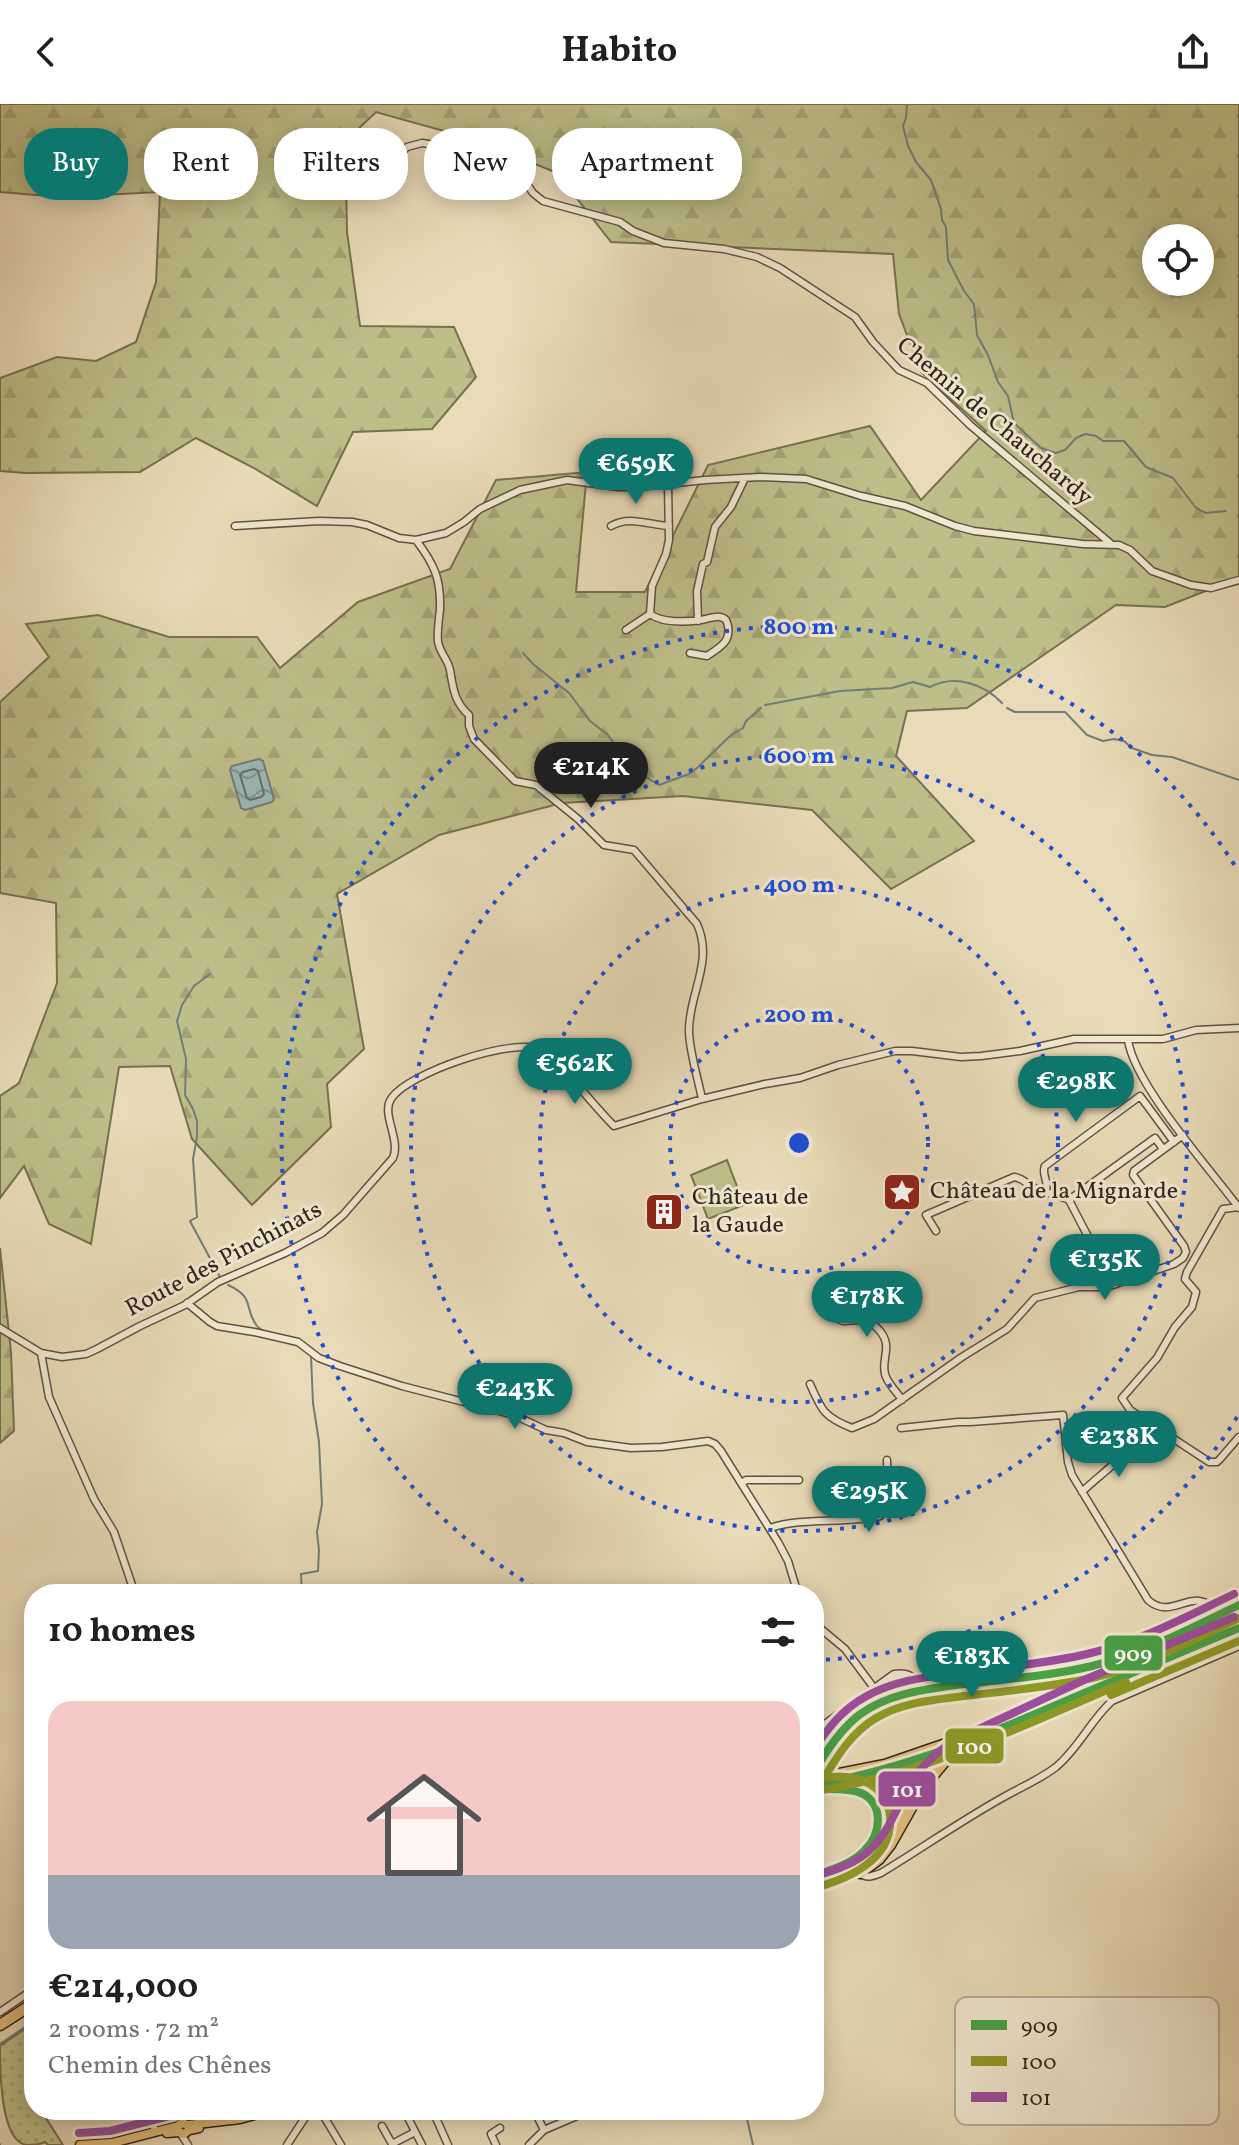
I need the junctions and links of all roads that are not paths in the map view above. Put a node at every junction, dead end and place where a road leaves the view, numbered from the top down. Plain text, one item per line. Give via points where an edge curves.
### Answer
1 (408, 147) edge
2 (746, 477) junction
3 (668, 484) junction
4 (235, 526) dead end
5 (611, 526) dead end
6 (669, 526) junction
7 (416, 540) junction
8 (1110, 543) junction
9 (1239, 580) edge
10 (650, 614) junction
11 (698, 621) junction
12 (626, 630) dead end
13 (690, 653) dead end
14 (1239, 1028) edge
15 (1128, 1040) junction
16 (702, 1099) junction
17 (1183, 1135) junction
18 (1174, 1142) junction
19 (1163, 1149) junction
20 (1123, 1160) junction
21 (1133, 1175) junction
22 (1046, 1190) junction
23 (1069, 1200) junction
24 (1239, 1208) edge
25 (936, 1231) dead end
26 (1116, 1284) junction
27 (831, 1298) dead end
28 (187, 1303) junction
29 (0, 1328) edge
30 (41, 1353) junction
31 (810, 1384) dead end
32 (902, 1400) junction
33 (901, 1428) dead end
34 (1239, 1437) edge
35 (1129, 1445) dead end
36 (887, 1460) dead end
37 (799, 1480) dead end
38 (742, 1483) junction
39 (1082, 1492) junction
40 (770, 1528) junction
41 (132, 1584) edge
42 (795, 1584) edge
43 (1239, 1605) edge
44 (1220, 1614) junction
45 (1239, 1621) edge
46 (1239, 1628) edge
47 (824, 1631) edge
48 (1239, 1646) edge
49 (874, 1688) junction
50 (923, 1690) junction
51 (1089, 1691) junction
52 (881, 1702) junction
53 (824, 1725) edge
54 (824, 1737) edge
55 (824, 1755) edge
56 (824, 1777) edge
57 (824, 1785) edge
58 (824, 1789) edge
59 (824, 1872) edge
60 (860, 1873) junction
61 (824, 1885) edge
62 (24, 1996) edge
63 (24, 2009) edge
64 (0, 2012) edge
65 (24, 2016) edge
66 (0, 2025) edge
67 (0, 2032) edge
68 (152, 2120) edge
69 (231, 2120) edge
70 (303, 2120) edge
71 (326, 2120) edge
72 (409, 2120) edge
73 (438, 2120) edge
74 (539, 2120) edge
75 (566, 2121) edge
76 (382, 2126) dead end
77 (500, 2128) dead end
78 (184, 2130) junction
79 (544, 2130) junction
80 (155, 2132) junction
81 (415, 2132) junction
82 (80, 2145) edge
83 (87, 2145) edge
84 (113, 2145) edge
85 (188, 2145) edge
86 (287, 2145) edge
87 (341, 2145) edge
88 (422, 2145) edge
89 (448, 2145) edge
90 (496, 2145) edge
91 (529, 2145) edge

1 - 8 street, Chemin de Chauchardy via 442,146 507,162 543,201 620,222 664,243 724,249 780,268 855,317 899,370 927,383
2 - 3 street
2 - 8 street via 806,479 981,532
2 - 11 street via 711,535 697,591
3 - 6 street
3 - 7 street via 549,483 480,509 446,533
4 - 7 street via 352,522
5 - 6 street via 633,520
6 - 10 street
7 - 16 street via 437,575 438,644 474,739 515,781 536,785 604,845 634,850 697,924 702,965 689,1032
8 - 9 street, Chemin de Chauchardy via 1130,550 1152,571 1191,585 1211,588
10 - 11 street via 656,619
10 - 12 street
11 - 13 street via 726,619 729,637 707,656
14 - 15 street, Route des Pinchinats
15 - 16 street, Route des Pinchinats via 1074,1039 961,1057 895,1051
15 - 17 street via 1138,1069
16 - 28 street, Route des Pinchinats via 614,1126 555,1060 535,1047 490,1052 442,1067 389,1102 397,1148 393,1158 343,1215 322,1233 218,1282
17 - 18 street
17 - 24 street
18 - 19 street
18 - 22 street via 1140,1096 1045,1166
19 - 20 street via 1155,1138
19 - 21 street
20 - 21 street
20 - 23 street
21 - 26 street via 1186,1252 1174,1264
22 - 23 street
22 - 25 street via 1019,1177 1006,1179 926,1215
23 - 26 street
24 - 34 street via 1223,1209 1187,1272 1185,1279 1196,1292 1192,1307 1122,1398 1130,1410 1209,1462 1217,1462
26 - 32 street via 1035,1298 1007,1329
27 - 32 street via 836,1319 858,1319 880,1332 887,1348 884,1373
28 - 30 street, Route des Pinchinats via 86,1354
28 - 38 street via 217,1326 298,1342 340,1366 514,1415 587,1442 631,1448 712,1442
29 - 30 street, Route des Pinchinats
30 - 41 street via 49,1397 114,1532
31 - 32 street via 827,1415 852,1428
33 - 39 street via 1063,1415 1068,1462
35 - 39 street
36 - 40 street via 888,1505 880,1516
37 - 38 street
38 - 40 street
39 - 44 street via 1148,1600 1166,1608 1202,1600
40 - 42 street
43 - 44 main road
44 - 50 main road via 1109,1661
45 - 56 highway via 943,1745 885,1765
46 - 51 highway
47 - 49 street via 845,1649
48 - 60 street via 1112,1701 1072,1752 1045,1775 881,1873
49 - 50 street via 900,1673 913,1677
49 - 53 street
50 - 52 main road
51 - 57 highway via 913,1763
51 - 60 highway via 944,1762 921,1790 890,1845
52 - 54 highway
52 - 55 main road via 845,1727
58 - 59 highway via 860,1793 874,1804 879,1818 878,1831 862,1853
60 - 61 street
62 - 64 street
63 - 66 highway
65 - 67 highway
68 - 80 street
69 - 78 main road
70 - 86 street
71 - 87 street
72 - 81 street
73 - 89 street
74 - 79 street
75 - 79 street
76 - 81 street via 392,2144
77 - 90 street via 491,2134
78 - 80 main road
78 - 84 main road
78 - 85 street
79 - 91 street
80 - 83 main road
81 - 88 street
82 - 83 main road

